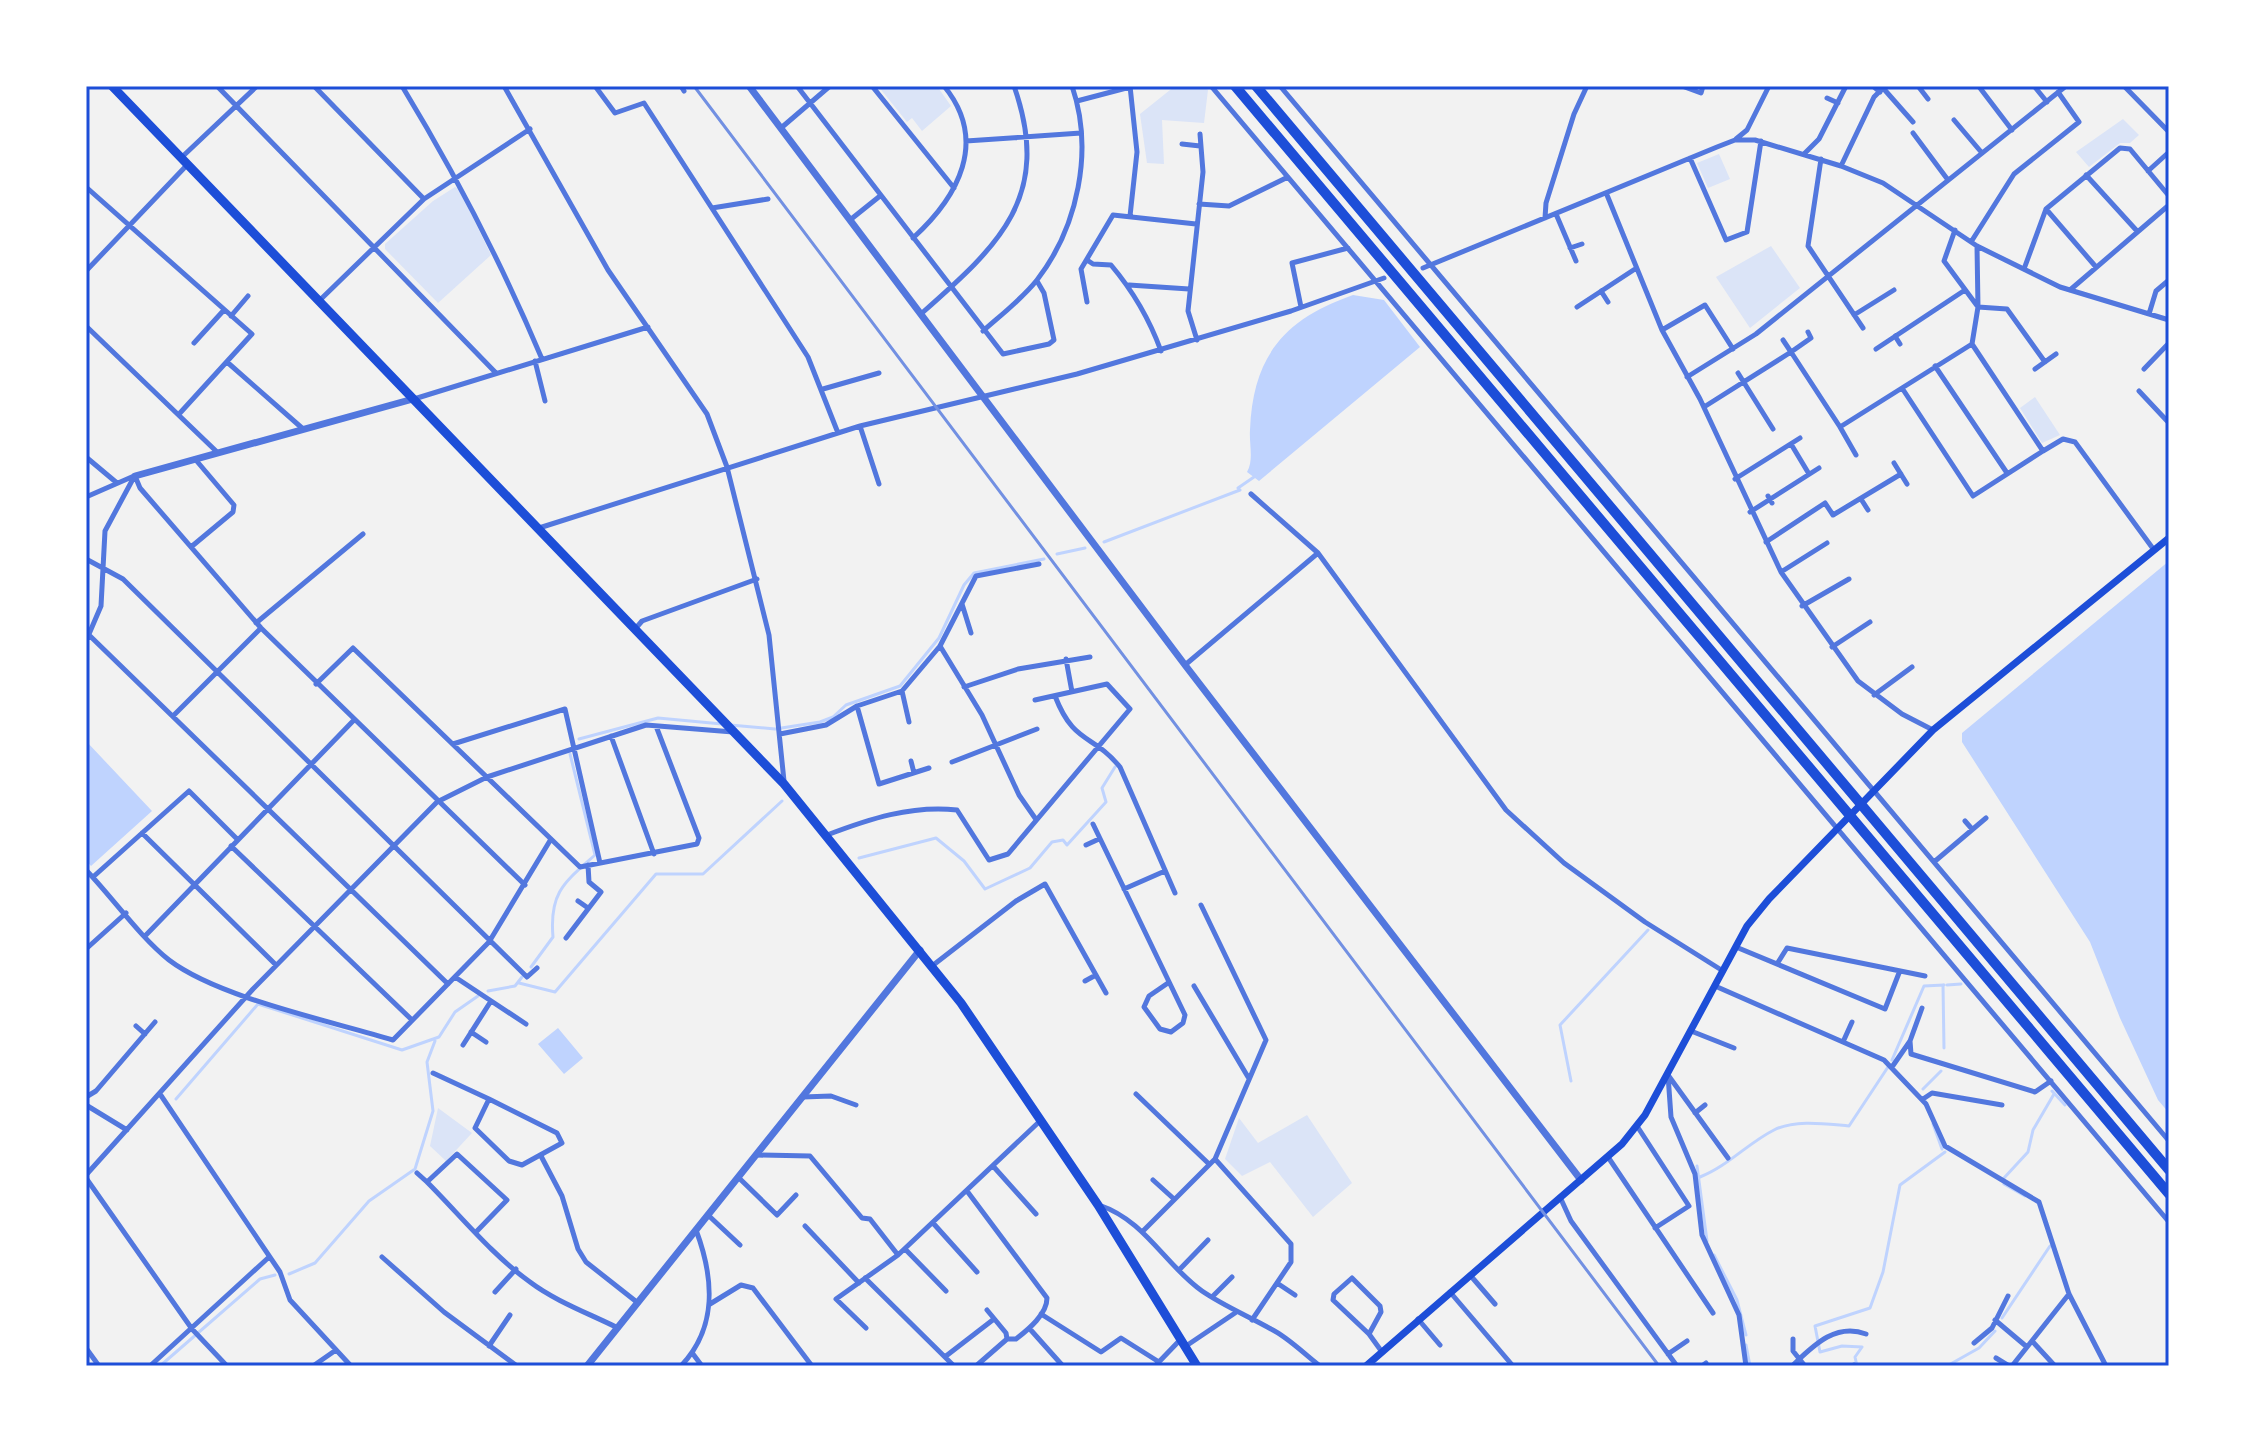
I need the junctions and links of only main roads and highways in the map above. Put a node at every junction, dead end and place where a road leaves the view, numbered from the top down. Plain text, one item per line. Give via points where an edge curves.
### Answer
1 (112, 86) edge
2 (1235, 86) edge
3 (1256, 86) edge
4 (2169, 538) edge
5 (2169, 1170) edge
6 (2169, 1194) edge
7 (1197, 1366) edge
8 (1366, 1366) edge

1 - 7 highway via 784,784 932,966 1098,1205
2 - 6 highway
3 - 5 highway
4 - 8 main road via 1933,730 1769,899 1736,947 1637,1126

